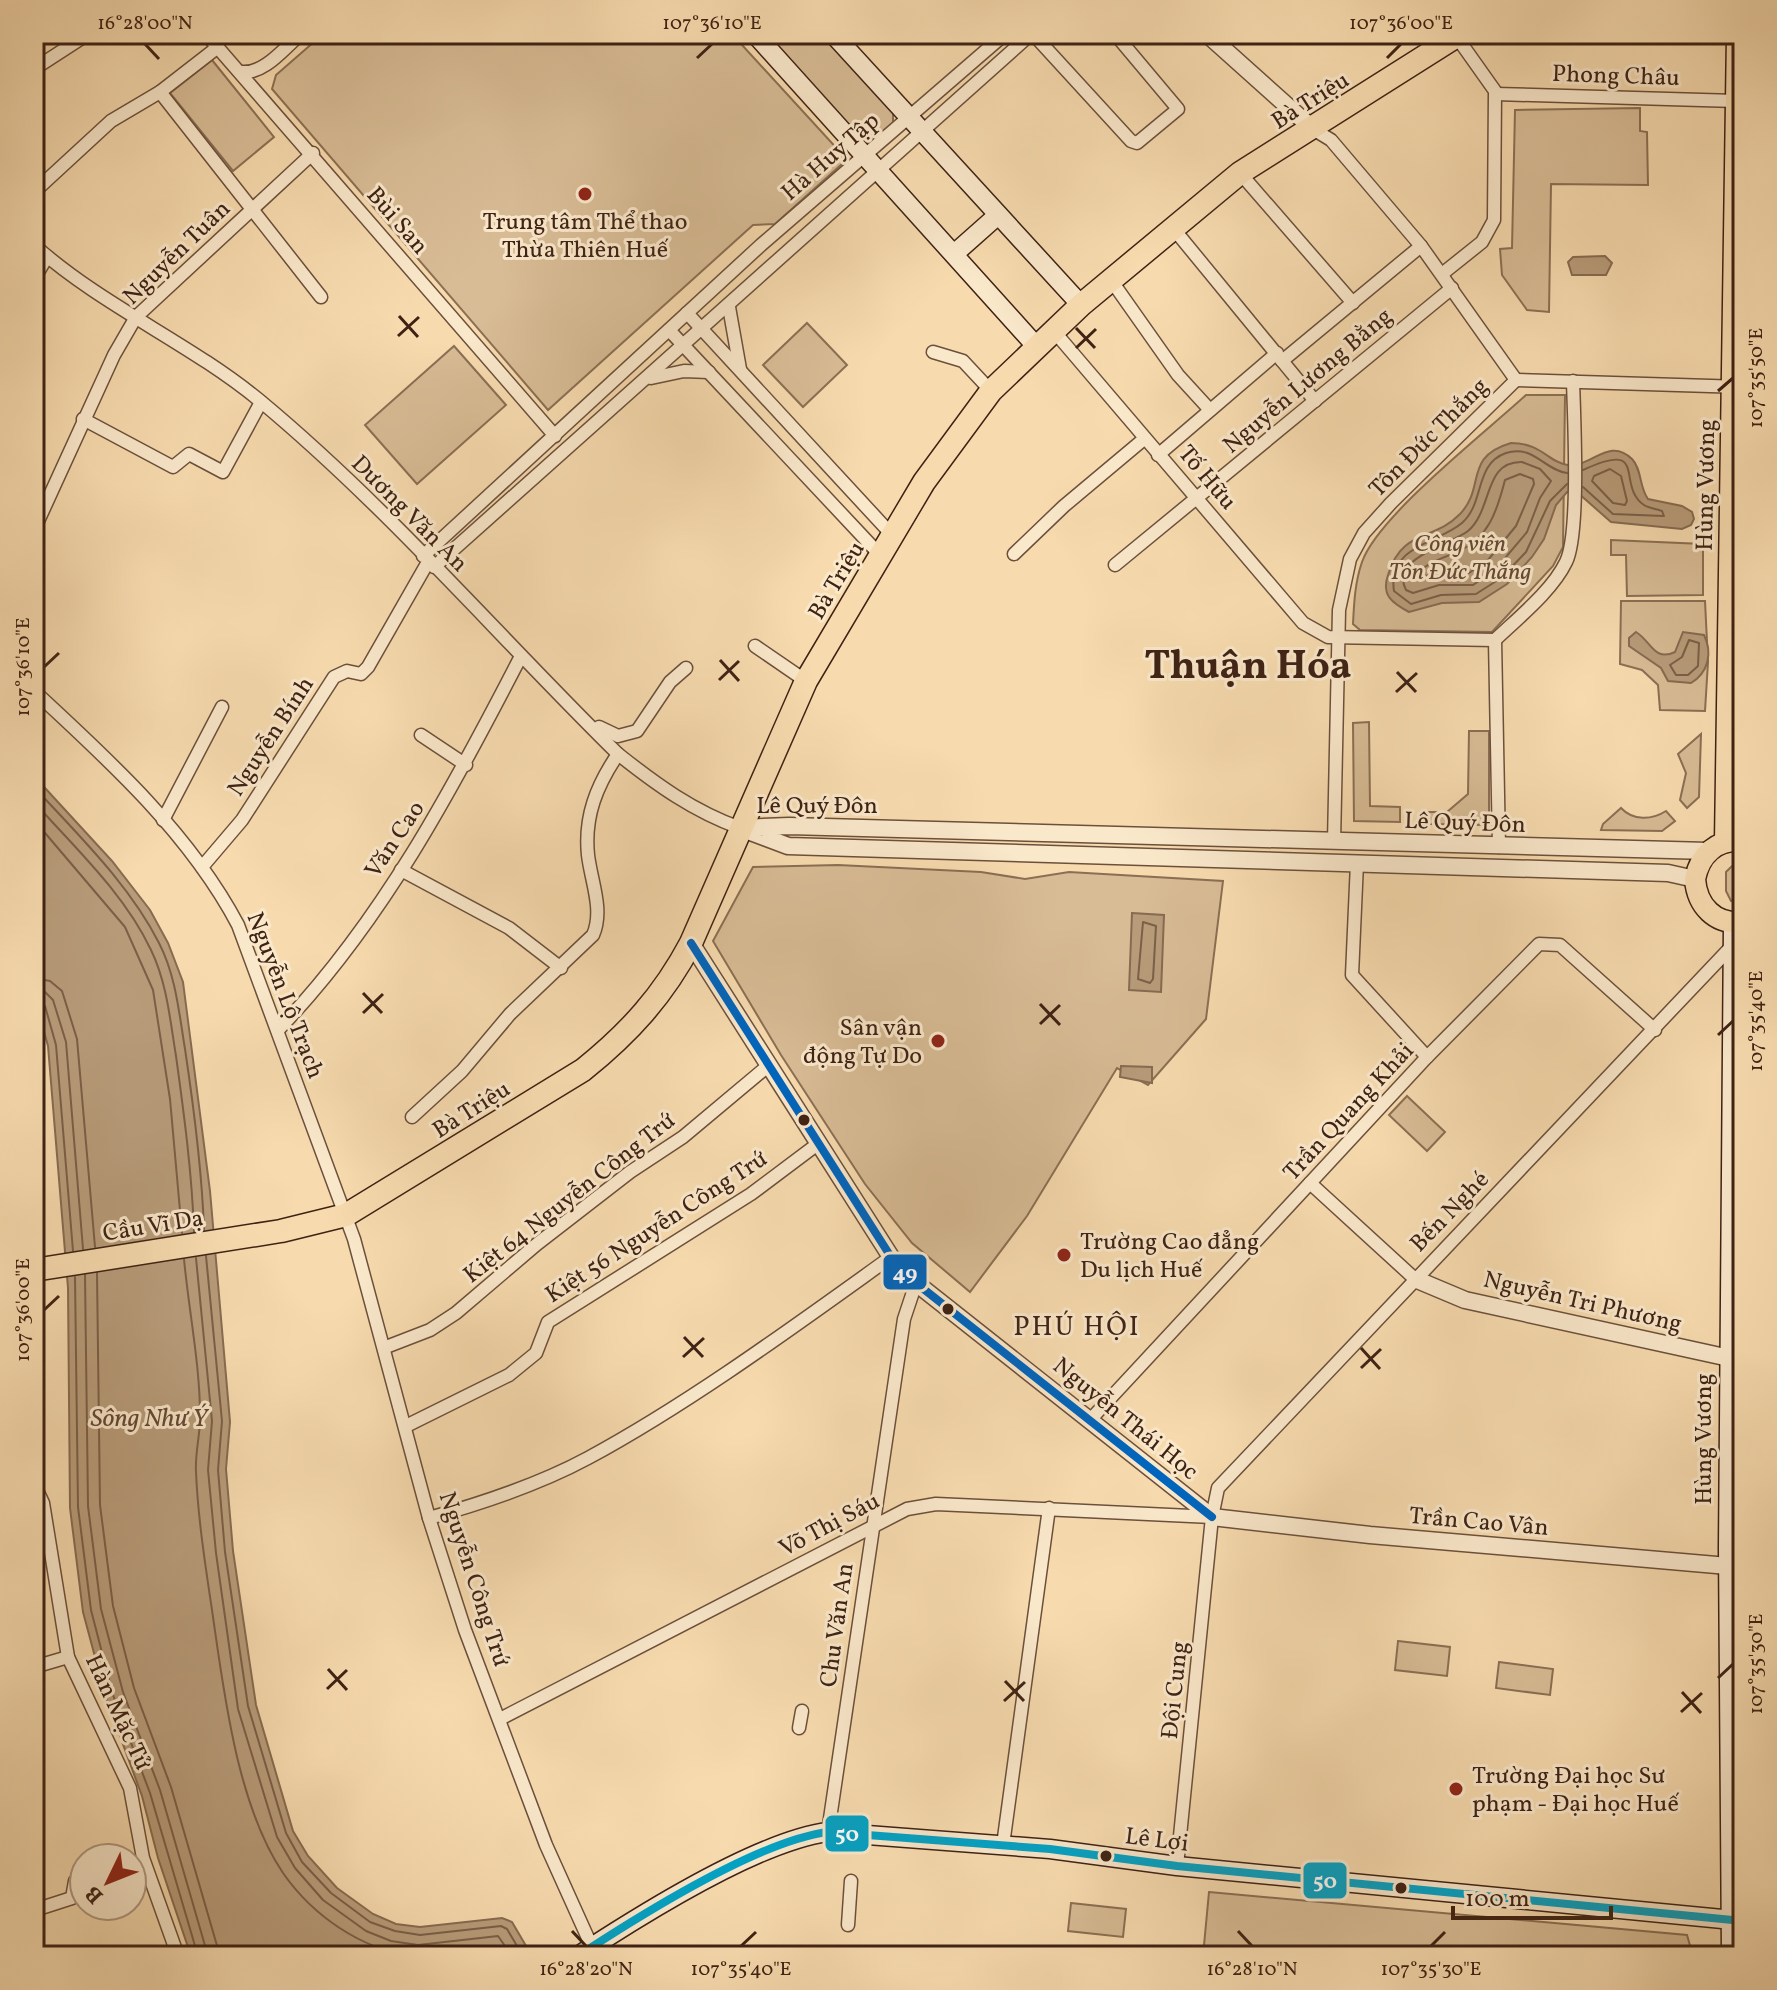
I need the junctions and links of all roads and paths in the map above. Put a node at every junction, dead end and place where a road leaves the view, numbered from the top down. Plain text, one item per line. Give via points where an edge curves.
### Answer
1 (88, 34) edge
2 (206, 34) edge
3 (301, 34) edge
4 (755, 34) edge
5 (833, 34) edge
6 (1005, 34) edge
7 (1032, 34) edge
8 (1115, 34) edge
9 (1207, 34) edge
10 (1737, 34) edge
11 (1458, 35) edge
12 (218, 47) junction
13 (34, 69) edge
14 (242, 72) junction
15 (160, 92) junction
16 (1496, 94) junction
17 (1736, 101) junction
18 (908, 117) junction
19 (1313, 129) junction
20 (921, 132) junction
21 (313, 153) junction
22 (865, 154) junction
23 (878, 169) junction
24 (1240, 173) junction
25 (34, 192) edge
26 (253, 208) junction
27 (998, 215) junction
28 (1173, 228) junction
29 (34, 245) edge
30 (1421, 246) junction
31 (954, 254) junction
32 (47, 257) junction
33 (1442, 274) junction
34 (34, 279) edge
35 (1111, 280) junction
36 (1452, 288) junction
37 (321, 297) dead end
38 (1353, 303) junction
39 (1081, 305) junction
40 (729, 307) junction
41 (687, 313) junction
42 (136, 317) junction
43 (669, 330) junction
44 (1053, 330) junction
45 (702, 331) junction
46 (685, 346) junction
47 (1036, 346) junction
48 (933, 352) dead end
49 (1280, 357) junction
50 (709, 372) junction
51 (743, 376) junction
52 (648, 378) junction
53 (1516, 380) junction
54 (1573, 381) junction
55 (1738, 387) edge
56 (991, 391) junction
57 (593, 400) junction
58 (1315, 401) junction
59 (261, 402) junction
60 (1210, 410) junction
61 (605, 417) junction
62 (83, 419) junction
63 (555, 436) junction
64 (1144, 439) junction
65 (1158, 455) junction
66 (505, 481) junction
67 (517, 494) junction
68 (1196, 500) junction
69 (34, 530) edge
70 (893, 536) junction
71 (1014, 554) dead end
72 (881, 556) junction
73 (428, 562) junction
74 (1115, 565) dead end
75 (1338, 638) junction
76 (1495, 640) junction
77 (755, 646) dead end
78 (521, 656) junction
79 (686, 668) dead end
80 (806, 681) junction
81 (34, 691) edge
82 (222, 707) dead end
83 (579, 715) junction
84 (421, 735) dead end
85 (618, 754) junction
86 (466, 765) junction
87 (163, 820) junction
88 (740, 828) junction
89 (1022, 833) junction
90 (1334, 842) junction
91 (1726, 845) edge
92 (1499, 847) junction
93 (1585, 849) junction
94 (1022, 854) junction
95 (1334, 862) junction
96 (1357, 863) junction
97 (202, 867) junction
98 (401, 870) junction
99 (1584, 870) junction
100 (1695, 879) junction
101 (1738, 928) edge
102 (691, 943) junction
103 (561, 968) junction
104 (278, 1030) junction
105 (1655, 1030) junction
106 (1427, 1057) junction
107 (769, 1065) junction
108 (412, 1117) dead end
109 (819, 1143) junction
110 (34, 1153) edge
111 (1310, 1183) junction
112 (34, 1185) edge
113 (346, 1215) junction
114 (281, 1231) joint
115 (891, 1257) junction
116 (34, 1270) edge
117 (1415, 1279) junction
118 (916, 1283) junction
119 (386, 1347) junction
120 (1736, 1360) edge
121 (1091, 1419) junction
122 (406, 1426) junction
123 (34, 1484) edge
124 (1049, 1508) junction
125 (1212, 1517) junction
126 (429, 1518) junction
127 (871, 1525) junction
128 (1736, 1567) edge
129 (1736, 1656) edge
130 (68, 1657) junction
131 (34, 1667) edge
132 (802, 1711) dead end
133 (500, 1719) junction
134 (799, 1728) dead end
135 (1737, 1803) edge
136 (828, 1832) junction
137 (135, 1842) edge
138 (1003, 1845) junction
139 (1177, 1866) junction
140 (851, 1881) dead end
141 (148, 1886) edge
142 (68, 1899) edge
143 (41, 1908) dead end
144 (1737, 1920) edge
145 (848, 1925) dead end
146 (585, 1952) edge
147 (178, 1956) edge
148 (1731, 1956) edge

1 - 13 street
2 - 12 street, Bùi San
3 - 14 street via 263,67
4 - 22 main road
5 - 18 main road
6 - 18 street, Hà Huy Tập
7 - 8 street via 1137,143 1178,109
7 - 20 street, Hà Huy Tập
9 - 19 street
10 - 17 main road, Hùng Vương
11 - 16 street
11 - 19 highway, Bà Triệu
12 - 14 street, Bùi San
12 - 15 street
14 - 21 street, Bùi San
15 - 25 street via 111,121
15 - 26 street
16 - 17 street, Phong Châu
16 - 33 street via 1491,229
17 - 55 main road, Hùng Vương
18 - 20 main road
18 - 22 street, Hà Huy Tập
19 - 24 highway, Bà Triệu
19 - 30 street, Tôn Đức Thắng via 1331,140
20 - 23 street, Hà Huy Tập
20 - 27 main road
21 - 26 street, Nguyễn Tuân
21 - 63 street, Bùi San
22 - 23 main road
22 - 41 street, Hà Huy Tập
23 - 31 main road
23 - 40 street, Hà Huy Tập
24 - 28 highway, Bà Triệu
24 - 38 street
26 - 37 street
26 - 42 street, Nguyễn Tuân
27 - 31 main road
27 - 39 main road
28 - 35 highway, Bà Triệu
28 - 49 street
29 - 32 street, Dương Văn An
30 - 33 street, Tôn Đức Thắng
30 - 38 street
31 - 47 main road
32 - 34 street
32 - 42 street, Dương Văn An
33 - 36 street, Tôn Đức Thắng
35 - 39 highway, Bà Triệu
35 - 60 street via 1178,375
36 - 53 street, Tôn Đức Thắng
36 - 58 street, Nguyễn Lương Bằng
38 - 49 street
39 - 44 highway, Bà Triệu
40 - 45 street, Hà Huy Tập
40 - 51 street
41 - 43 street, Hà Huy Tập
41 - 45 street
42 - 59 street, Dương Văn An
42 - 62 street, Nguyễn Tuân
43 - 46 street
43 - 57 street, Hà Huy Tập
44 - 47 highway, Bà Triệu
44 - 64 street, Tố Hữu
45 - 46 street, Hà Huy Tập
45 - 51 street
46 - 50 street
46 - 52 street, Hà Huy Tập
47 - 56 highway, Bà Triệu
48 - 56 street via 963,361
49 - 58 street
49 - 60 street
50 - 52 street
50 - 72 street
51 - 70 street
52 - 61 street, Hà Huy Tập
53 - 54 street
53 - 75 street, Tôn Đức Thắng via 1364,533 1341,592
54 - 55 street
54 - 76 street via 1571,538 1564,565
55 - 91 main road, Hùng Vương
56 - 70 highway, Bà Triệu via 941,454
57 - 61 street
57 - 63 street, Hà Huy Tập
58 - 68 street, Nguyễn Lương Bằng
59 - 62 street via 223,472 189,454 173,467
59 - 73 street, Dương Văn An
60 - 65 street
61 - 67 street, Hà Huy Tập
62 - 69 street, Nguyễn Tuân
63 - 66 street, Hà Huy Tập
64 - 65 street, Tố Hữu
64 - 71 street
65 - 68 street, Tố Hữu
66 - 67 street
66 - 73 street, Hà Huy Tập
67 - 73 street, Hà Huy Tập
68 - 74 street, Nguyễn Lương Bằng
68 - 75 street, Tố Hữu via 1308,628
70 - 72 highway, Bà Triệu
72 - 80 highway, Bà Triệu
73 - 78 street, Dương Văn An
73 - 97 street, Nguyễn Bính via 368,667 361,674 347,671 334,677 242,820
75 - 76 street
75 - 90 street, Tôn Đức Thắng
76 - 92 street
77 - 80 street
78 - 83 street, Dương Văn An
78 - 86 street, Văn Cao
79 - 83 street via 670,682 637,731 608,733
80 - 88 highway, Bà Triệu
81 - 87 street, Nguyễn Lộ Trạch
82 - 87 street
83 - 85 street, Dương Văn An
84 - 86 street
85 - 88 street, Dương Văn An via 661,789
85 - 103 street via 590,807 588,851 600,920
86 - 98 street, Văn Cao
87 - 97 street, Nguyễn Lộ Trạch
88 - 89 street, Lê Quý Đôn
88 - 94 street, Lê Quý Đôn via 788,846
88 - 102 highway, Bà Triệu
89 - 90 street, Lê Quý Đôn
89 - 94 street
90 - 92 street, Lê Quý Đôn
90 - 95 street
91 - 93 street, Lê Quý Đôn
91 - 100 main road
92 - 93 street, Lê Quý Đôn
93 - 99 street
94 - 95 street, Lê Quý Đôn
95 - 96 street, Lê Quý Đôn
96 - 99 street, Lê Quý Đôn
96 - 106 street via 1352,975
97 - 104 street, Nguyễn Lộ Trạch via 238,925
98 - 103 street via 509,928
98 - 104 street, Văn Cao via 344,951
99 - 100 street, Lê Quý Đôn
100 - 101 main road via 1705,909
101 - 105 street, Bến Nghé
101 - 120 main road, Hùng Vương
102 - 107 street, Nguyễn Thái Học
102 - 113 highway, Bà Triệu via 641,1020 583,1070
103 - 108 street
104 - 113 street, Nguyễn Lộ Trạch
105 - 106 street, Trần Quang Khải via 1560,945 1539,944
105 - 117 street, Bến Nghé
106 - 111 street, Trần Quang Khải
107 - 109 street, Nguyễn Thái Học
107 - 119 street, Kiệt 64 Nguyễn Công Trứ via 456,1313
109 - 115 street, Nguyễn Thái Học
109 - 122 street, Kiệt 56 Nguyễn Công Trứ via 751,1194 548,1322 536,1353 509,1375
110 - 112 street
111 - 117 street
111 - 121 street, Trần Quang Khải
113 - 114 highway, Bà Triệu
113 - 119 street, Nguyễn Công Trứ
114 - 116 highway, Cầu Vĩ Dạ
115 - 118 street, Nguyễn Thái Học
115 - 126 street via 712,1381 587,1459 489,1501
117 - 120 street, Nguyễn Tri Phương via 1465,1300
117 - 125 street, Bến Nghé via 1218,1488
118 - 121 street, Nguyễn Thái Học
118 - 127 street, Chu Văn An via 904,1319
119 - 122 street, Nguyễn Công Trứ
120 - 128 main road, Hùng Vương
121 - 125 street, Nguyễn Thái Học
122 - 126 street, Nguyễn Công Trứ
123 - 130 street, Hàn Mặc Tử via 43,1503
124 - 125 street, Võ Thị Sáu
124 - 127 street, Võ Thị Sáu via 936,1504 907,1509
124 - 138 street
125 - 128 street, Trần Cao Vân
125 - 139 street, Đội Cung
126 - 133 street, Nguyễn Công Trứ
127 - 133 street, Võ Thị Sáu
127 - 136 street, Chu Văn An
128 - 129 main road, Hùng Vương
129 - 135 main road, Hùng Vương
130 - 131 street
130 - 137 street, Hàn Mặc Tử via 130,1788
132 - 134 street
133 - 146 street, Nguyễn Công Trứ
135 - 144 main road, Hùng Vương
136 - 138 main road, Lê Lợi
136 - 146 main road, Lê Lợi via 793,1838 757,1854
138 - 139 main road, Lê Lợi
139 - 144 main road, Lê Lợi
140 - 145 street
141 - 147 street, Hàn Mặc Tử
142 - 143 street
144 - 148 main road, Hùng Vương

